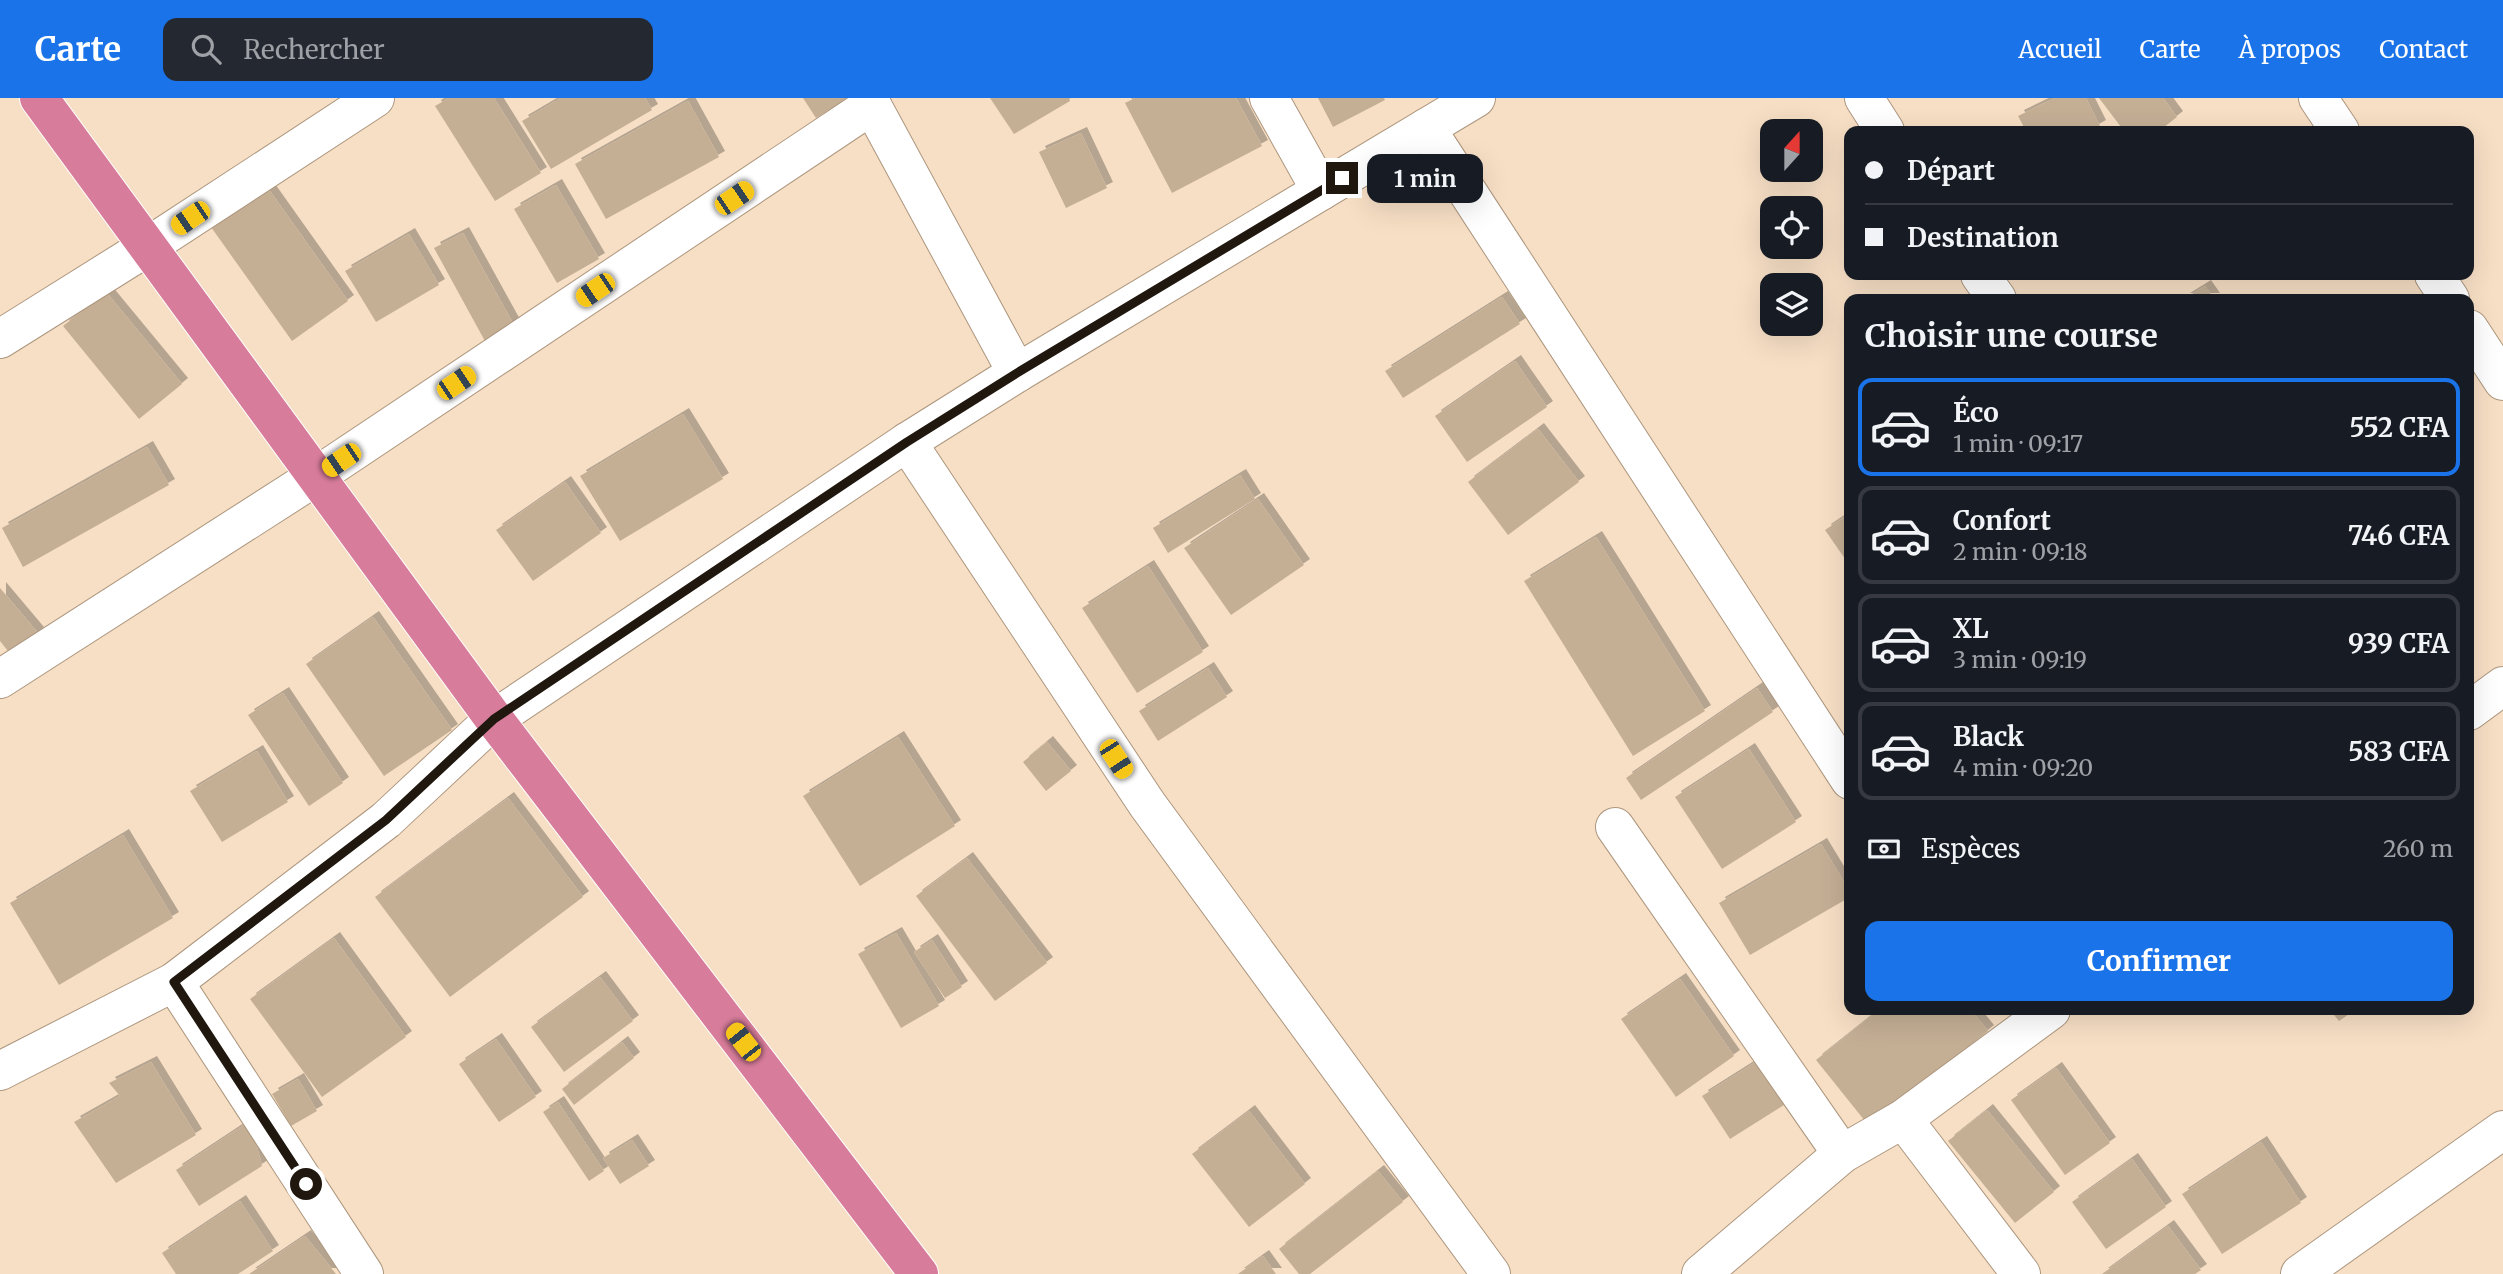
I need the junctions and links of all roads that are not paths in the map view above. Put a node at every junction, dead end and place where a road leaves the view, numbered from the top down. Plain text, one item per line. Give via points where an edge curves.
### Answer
1 (39, 98) edge
2 (375, 98) edge
3 (1269, 98) edge
4 (1476, 98) edge
5 (1864, 98) edge
6 (2318, 98) edge
7 (870, 102) edge
8 (1882, 126) edge
9 (2337, 126) edge
10 (1426, 128) junction
11 (1321, 191) junction
12 (147, 247) junction
13 (2474, 337) edge
14 (0, 339) edge
15 (1017, 373) junction
16 (2503, 381) edge
17 (907, 442) junction
18 (318, 475) junction
19 (0, 679) edge
20 (2503, 686) edge
21 (2474, 707) edge
22 (494, 719) junction
23 (1844, 771) edge
24 (1615, 827) dead end
25 (174, 982) junction
26 (2033, 1015) edge
27 (2007, 1022) edge
28 (0, 1071) edge
29 (1903, 1119) junction
30 (2503, 1130) edge
31 (1842, 1154) junction
32 (364, 1274) edge
33 (919, 1274) edge
34 (1491, 1274) edge
35 (1701, 1274) edge
36 (2021, 1274) edge
37 (2300, 1274) edge

1 - 12 highway
2 - 12 street
3 - 11 street
4 - 10 street
5 - 8 street
6 - 9 street
7 - 15 street
7 - 18 street
10 - 11 street
10 - 23 street
11 - 15 street
12 - 14 street
12 - 18 highway
13 - 16 street
15 - 17 street
17 - 22 street
17 - 34 street via 1146,804
18 - 19 street
18 - 22 highway
20 - 21 street
22 - 25 street via 386,820
22 - 33 highway
24 - 31 street
25 - 28 street
25 - 32 street
26 - 27 street
27 - 29 street
29 - 31 street
29 - 36 street
30 - 37 street
31 - 35 street

